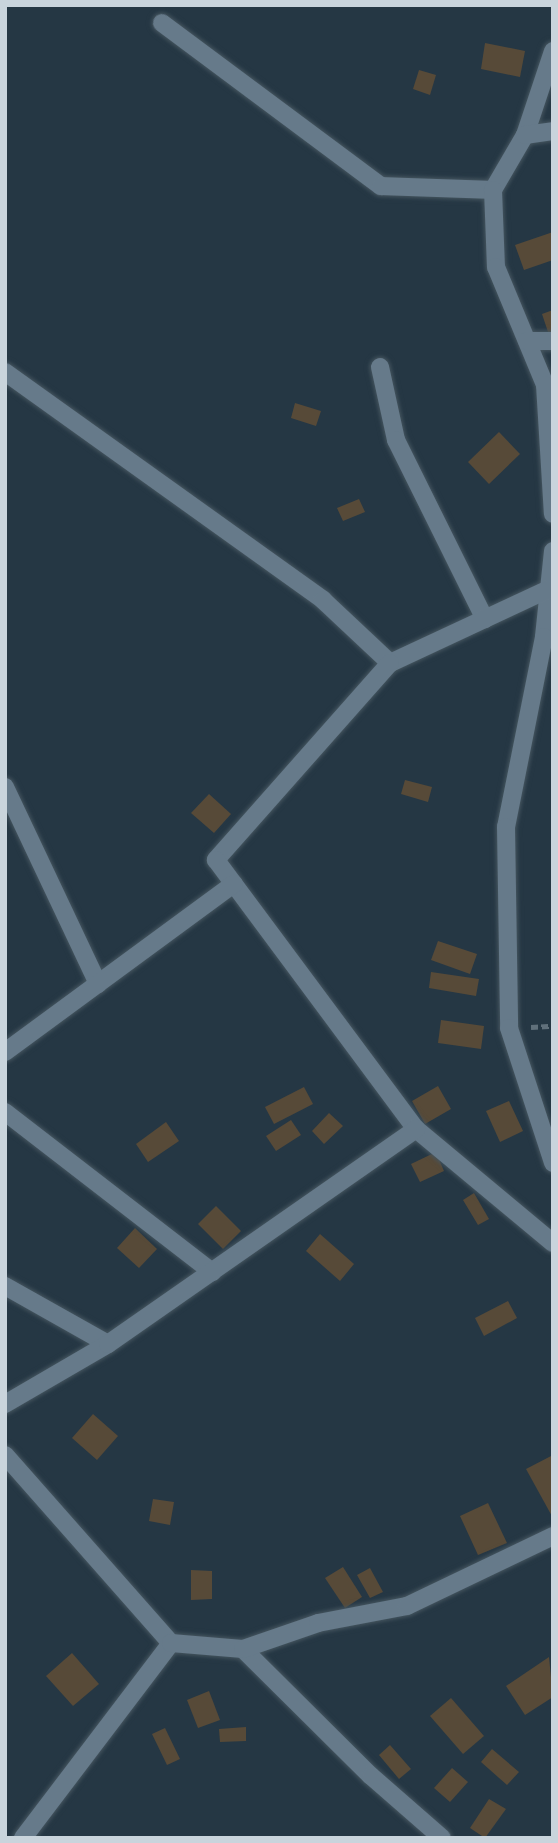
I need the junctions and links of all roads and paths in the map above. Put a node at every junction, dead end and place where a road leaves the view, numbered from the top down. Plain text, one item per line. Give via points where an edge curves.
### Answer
1 (162, 23) dead end
2 (553, 51) edge
3 (553, 131) edge
4 (525, 135) junction
5 (494, 190) junction
6 (527, 341) junction
7 (553, 341) edge
8 (380, 367) dead end
9 (5, 372) edge
10 (553, 514) edge
11 (553, 551) edge
12 (549, 589) junction
13 (485, 619) junction
14 (390, 663) junction
15 (5, 787) edge
16 (234, 884) junction
17 (98, 984) junction
18 (5, 1052) edge
19 (5, 1112) edge
20 (416, 1129) junction
21 (553, 1163) edge
22 (553, 1243) edge
23 (212, 1272) junction
24 (5, 1286) edge
25 (108, 1344) junction
26 (5, 1404) edge
27 (5, 1455) edge
28 (553, 1536) edge
29 (171, 1643) junction
30 (243, 1649) junction
31 (23, 1838) edge
32 (442, 1838) edge

1 - 5 street via 381,186
2 - 4 street
3 - 4 street
4 - 5 street
5 - 6 street via 496,267
6 - 7 street
6 - 10 street via 545,385
8 - 13 street via 396,440
9 - 14 street via 323,600
11 - 12 street
12 - 13 street
12 - 21 street via 544,637 506,827 509,1028
13 - 14 street
14 - 16 street via 216,860
15 - 17 street
16 - 17 street
16 - 20 street
17 - 18 street
19 - 23 street
20 - 22 street
20 - 23 street
23 - 25 street
24 - 25 street
25 - 26 street
27 - 29 street
28 - 30 street via 407,1606 318,1623
29 - 30 street
29 - 31 street
30 - 32 street via 371,1776

